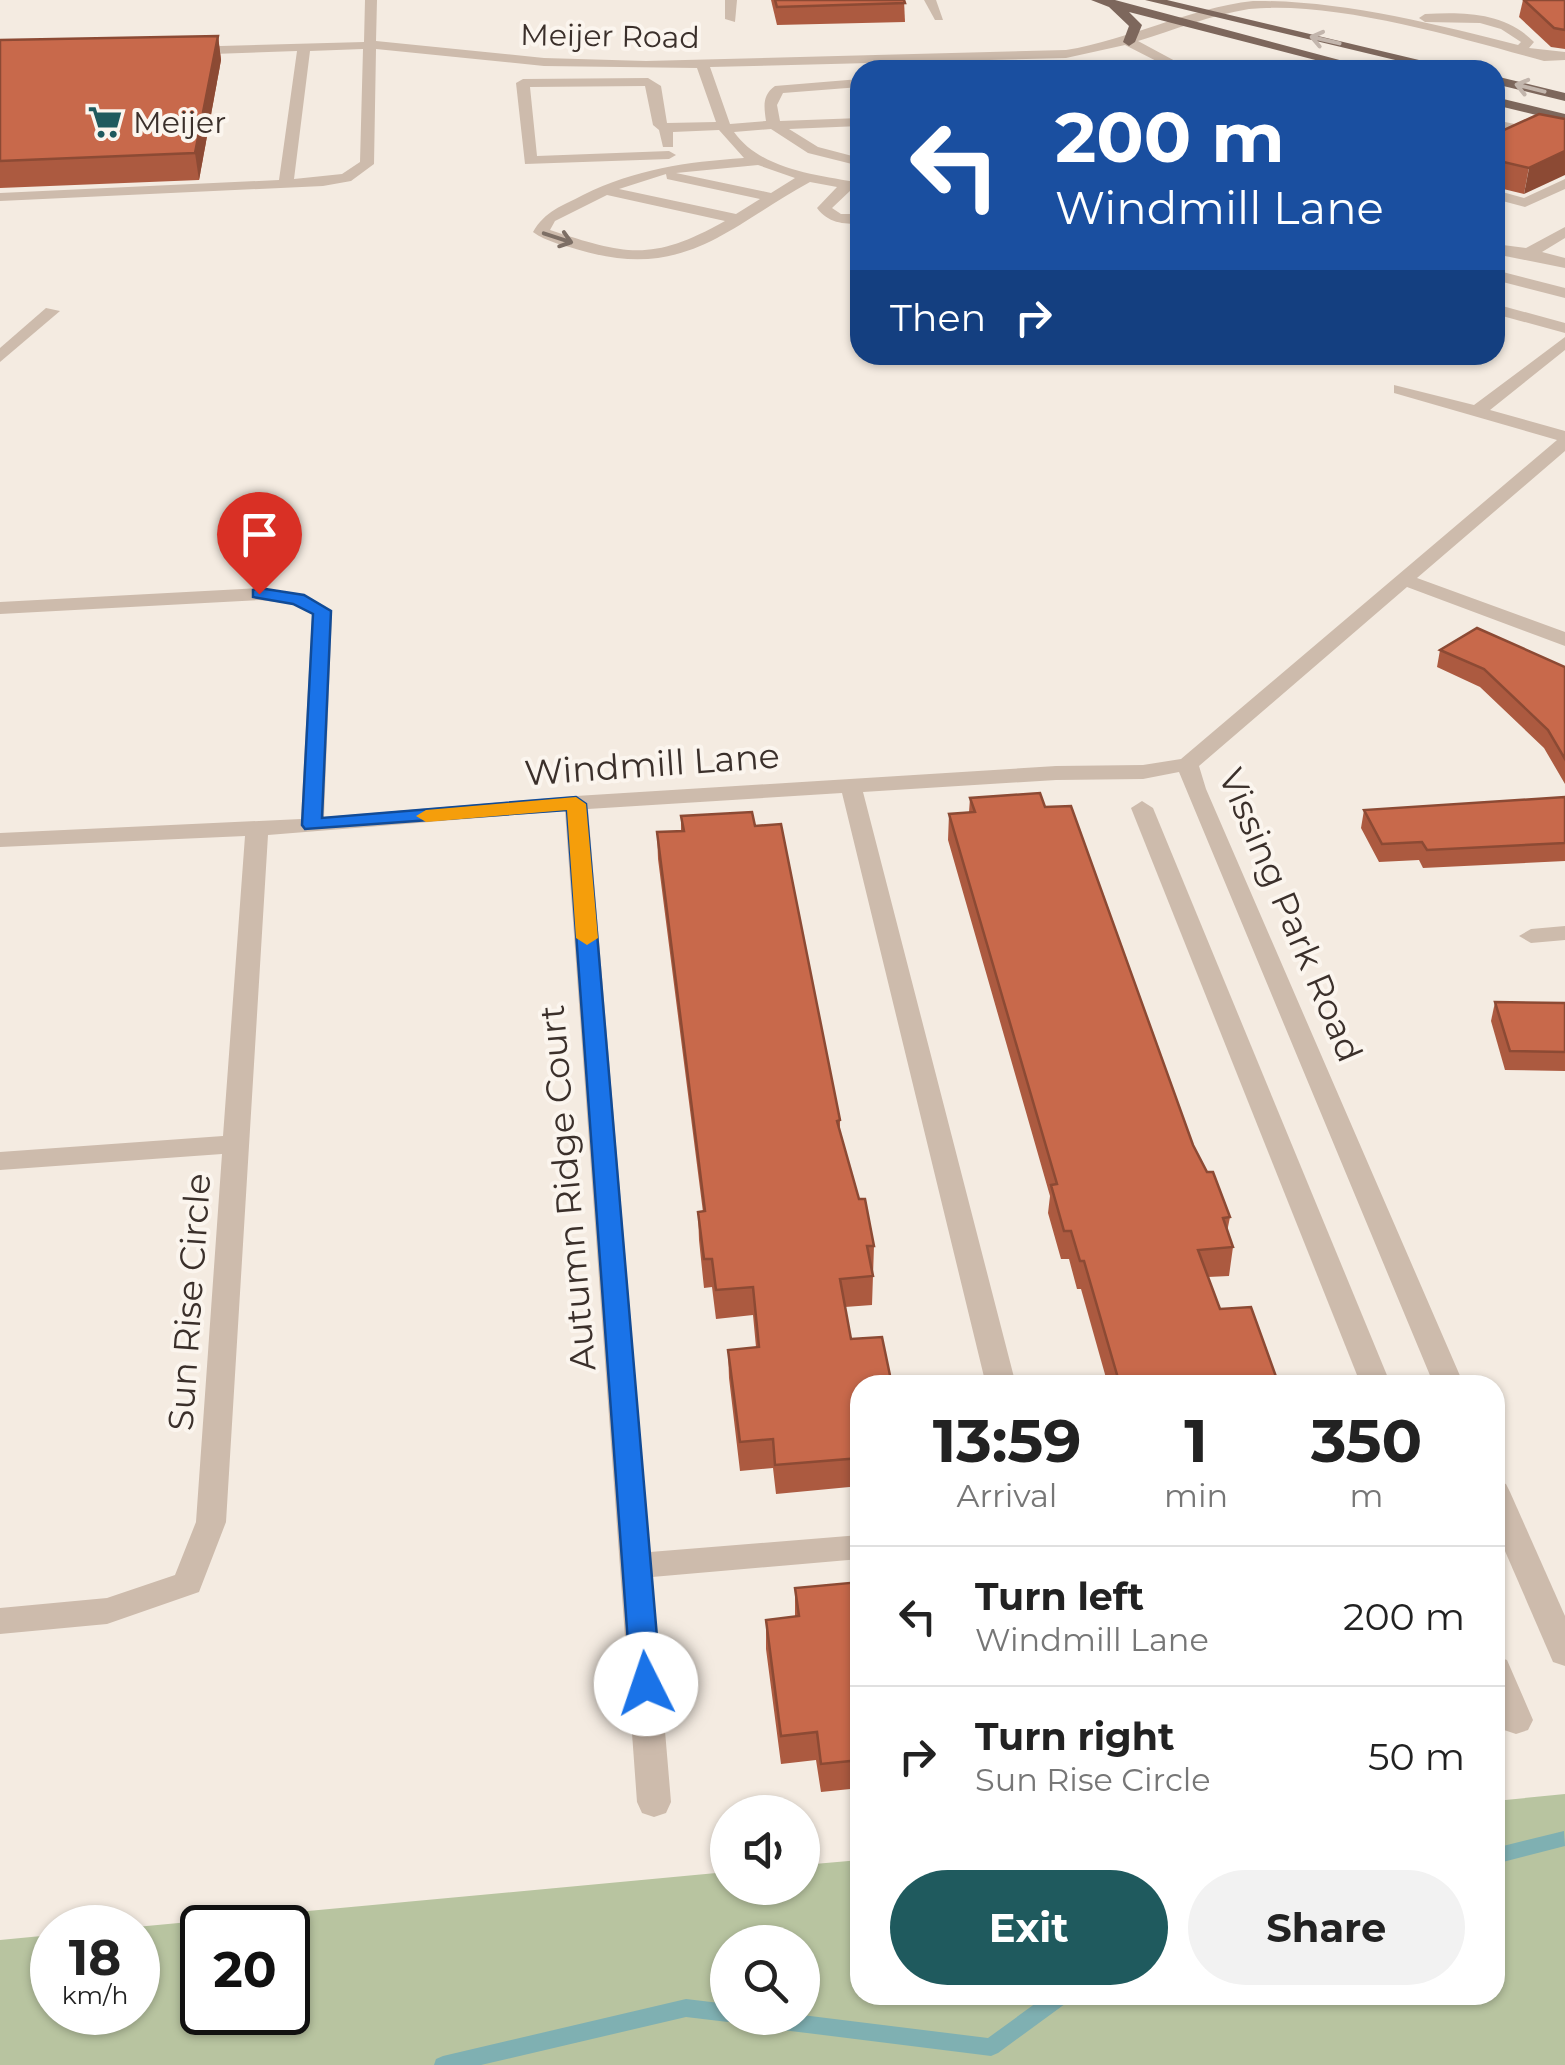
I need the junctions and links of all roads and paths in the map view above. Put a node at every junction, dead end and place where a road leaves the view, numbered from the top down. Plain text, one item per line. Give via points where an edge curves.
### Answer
1 (371, 0) edge
2 (732, 0) edge
3 (930, 0) edge
4 (1097, 0) edge
5 (1151, 0) edge
6 (1112, 3) junction
7 (1213, 12) junction
8 (938, 18) dead end
9 (731, 19) dead end
10 (1190, 22) junction
11 (1405, 22) junction
12 (1128, 42) junction
13 (367, 46) junction
14 (304, 48) junction
15 (1096, 50) junction
16 (1521, 50) junction
17 (161, 52) edge
18 (1565, 56) edge
19 (956, 60) edge
20 (1124, 60) edge
21 (1162, 60) edge
22 (1332, 60) edge
23 (1412, 60) edge
24 (701, 64) junction
25 (850, 64) edge
26 (1505, 82) edge
27 (850, 84) edge
28 (1565, 97) edge
29 (1505, 103) edge
30 (1565, 118) edge
31 (850, 122) edge
32 (774, 125) junction
33 (1505, 126) edge
34 (725, 127) junction
35 (666, 128) junction
36 (1520, 128) junction
37 (1505, 135) edge
38 (1565, 138) edge
39 (850, 159) edge
40 (674, 161) junction
41 (760, 161) junction
42 (654, 172) junction
43 (807, 178) junction
44 (1565, 183) edge
45 (286, 184) junction
46 (850, 185) edge
47 (850, 189) edge
48 (605, 190) junction
49 (0, 196) edge
50 (770, 197) junction
51 (1505, 197) edge
52 (850, 218) edge
53 (736, 219) junction
54 (1565, 232) edge
55 (1505, 251) edge
56 (1528, 254) junction
57 (1565, 263) edge
58 (1505, 278) edge
59 (1565, 294) edge
60 (52, 311) dead end
61 (1505, 312) edge
62 (1565, 328) edge
63 (1565, 342) edge
64 (0, 356) edge
65 (1400, 389) dead end
66 (1477, 411) junction
67 (1565, 439) edge
68 (1404, 580) junction
69 (0, 608) edge
70 (1565, 640) edge
71 (1188, 764) junction
72 (851, 786) junction
73 (576, 804) junction
74 (1142, 808) dead end
75 (312, 825) junction
76 (257, 829) junction
77 (0, 840) edge
78 (1565, 934) edge
79 (1531, 936) dead end
80 (237, 1144) junction
81 (0, 1162) edge
82 (998, 1375) edge
83 (1372, 1375) edge
84 (1445, 1375) edge
85 (1505, 1515) edge
86 (850, 1548) edge
87 (637, 1566) junction
88 (0, 1620) edge
89 (1565, 1653) edge
90 (1505, 1694) edge
91 (1516, 1720) dead end
92 (654, 1802) dead end

1 - 13 street
2 - 9 street
3 - 8 street
4 - 6 main road
5 - 7 main road
6 - 10 main road
6 - 12 main road via 1136,25
7 - 10 street, Meijer Road
7 - 11 street, Meijer Road via 1307,2
23 -> 7 main road
10 - 12 street, Meijer Road
10 - 22 main road
11 - 16 street
11 - 16 street via 1497,21 1528,42
12 - 15 street, Meijer Road
12 - 21 street
13 - 14 street, Meijer Road
13 - 24 street, Meijer Road via 544,62
13 - 45 street via 367,164 346,178
14 - 17 street, Meijer Road
14 - 45 street
15 - 19 street, Meijer Road
15 - 20 street
16 - 18 street
24 - 25 street, Meijer Road
24 - 34 street
28 -> 26 main road
27 - 32 street via 774,93
29 - 30 main road
31 - 32 street
32 - 34 street
32 - 39 street via 813,150
33 - 36 street
34 - 35 street
34 - 41 street
35 - 40 street
35 - 40 street via 648,82 523,82 530,161
36 - 37 street
36 - 38 street
40 - 41 street
40 - 42 street
41 - 43 street
42 - 48 street
42 - 50 street
43 - 46 street
43 - 50 street
44 - 51 street via 1526,203
45 - 49 street
47 - 52 street via 824,208
48 - 53 street
48 -> 53 street via 549,218 540,232 650,257 681,249
50 - 53 street
54 - 56 street
55 - 56 street
56 - 57 street
58 - 59 street
60 - 64 street
61 - 62 street
63 - 66 street
65 - 66 street
66 - 67 street
67 - 68 street, Vissing Park Road
68 - 70 street
68 - 71 street, Vissing Park Road
69 - 75 street via 259,594 298,599 322,611
71 - 72 street, Windmill Lane via 1143,772
71 - 84 street, Vissing Park Road
72 - 73 street, Windmill Lane
72 - 82 street
73 - 75 street, Windmill Lane
73 - 87 street, Autumn Ridge Court
74 - 83 street
75 - 76 street, Windmill Lane
76 - 77 street, Windmill Lane
76 - 80 street, Sun Rise Circle
78 - 79 street
80 - 81 street
80 - 88 street, Sun Rise Circle via 211,1522 188,1583 108,1612
85 - 89 street
86 - 87 street
87 - 92 street, Autumn Ridge Court
90 - 91 street

